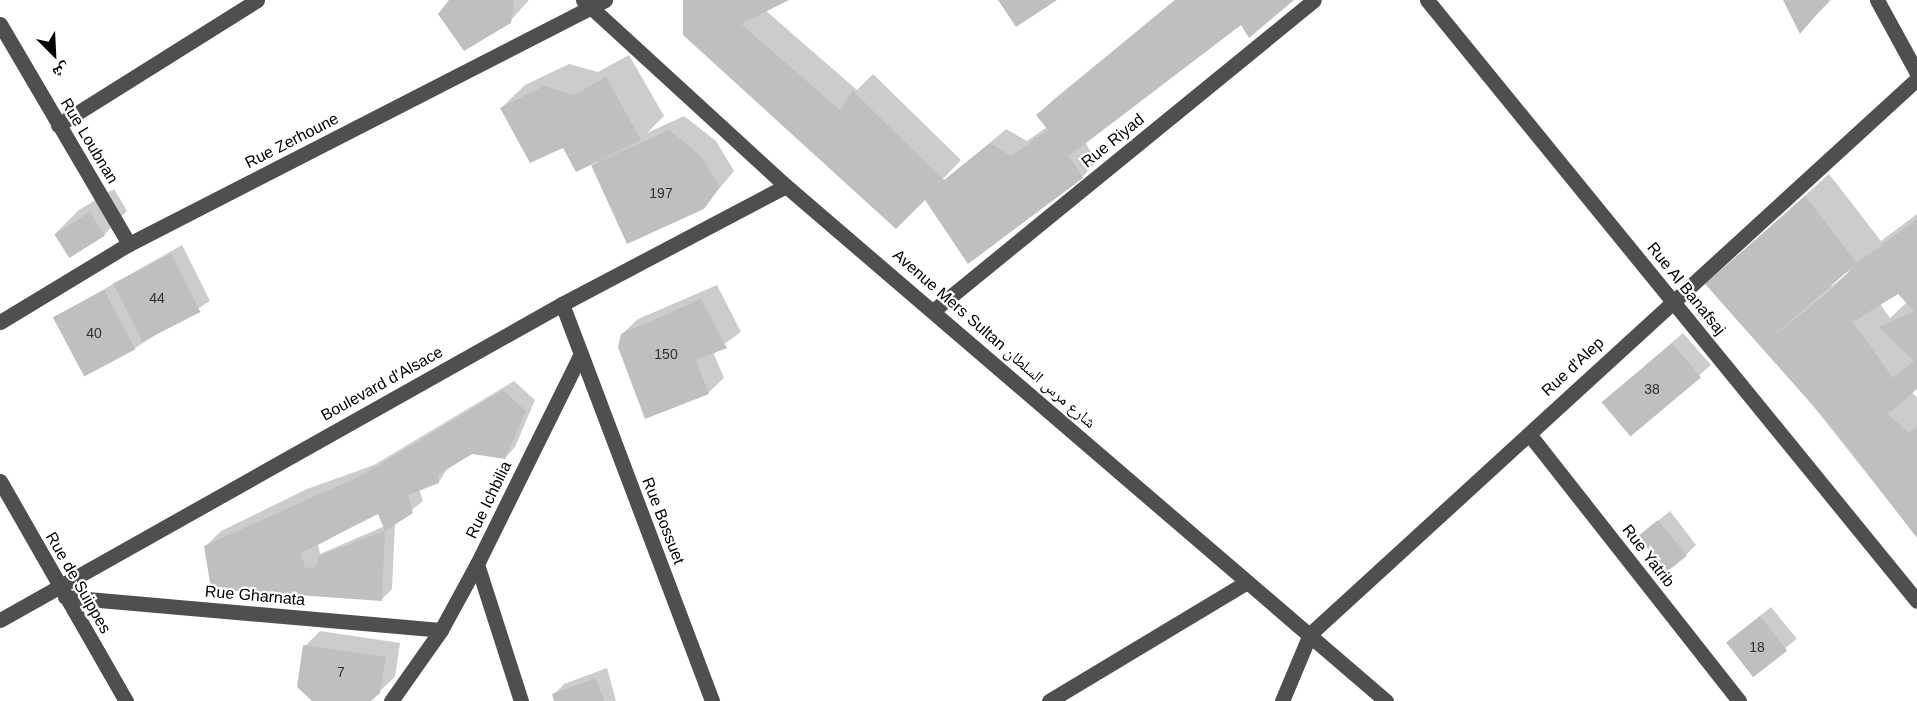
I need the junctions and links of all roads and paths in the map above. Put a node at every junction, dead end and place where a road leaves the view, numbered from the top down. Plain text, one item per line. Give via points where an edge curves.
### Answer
1 (257, 0) edge
2 (1314, 0) edge
3 (1427, 0) edge
4 (1877, 0) edge
5 (593, 2) edge
6 (0, 24) edge
7 (1917, 73) edge
8 (1917, 79) edge
9 (58, 125) junction
10 (786, 186) junction
11 (129, 244) junction
12 (1671, 300) junction
13 (562, 304) junction
14 (934, 310) junction
15 (0, 322) edge
16 (581, 354) junction
17 (1529, 434) junction
18 (0, 482) edge
19 (477, 564) junction
20 (1247, 582) junction
21 (62, 592) junction
22 (1917, 601) edge
23 (0, 620) edge
24 (441, 630) junction
25 (1310, 634) junction
26 (126, 701) edge
27 (391, 701) edge
28 (521, 701) edge
29 (712, 701) edge
30 (1049, 701) edge
31 (1282, 701) edge
32 (1386, 701) edge
33 (1739, 701) edge

1 - 9 street
2 - 14 street, Rue Riyad
3 - 12 street, Rue Al Banafsaj
4 - 7 street
5 - 10 street, Avenue Mers Sultan شارع مرس السلطان
5 - 11 street, Rue Zerhoune
6 - 9 street, Rue Loubnan
8 - 12 street, Rue d'Alep
9 - 11 street, Rue Loubnan
10 - 13 street, Boulevard d'Alsace
10 - 14 street, Avenue Mers Sultan شارع مرس السلطان
11 - 15 street, Rue Zerhoune
12 - 17 street, Rue d'Alep
12 - 22 street, Rue Al Banafsaj
13 - 16 street
13 - 21 street, Boulevard d'Alsace
14 - 20 street, Avenue Mers Sultan شارع مرس السلطان
16 - 19 street, Rue Ichbilia
16 - 29 street, Rue Bossuet
17 - 25 street, Rue d'Alep
17 - 33 street, Rue Yatrib
18 - 21 street, Rue de Suippes
19 - 24 street, Rue Ichbilia
19 - 28 street
20 - 25 street, Avenue Mers Sultan شارع مرس السلطان
20 - 30 street
21 - 23 street, Boulevard d'Alsace
21 - 24 street, Rue Gharnata
21 - 26 street, Rue de Suippes
24 - 27 street, Rue Ichbilia
25 - 31 street, Rue d'Alep
25 - 32 street, Avenue Mers Sultan شارع مرس السلطان

